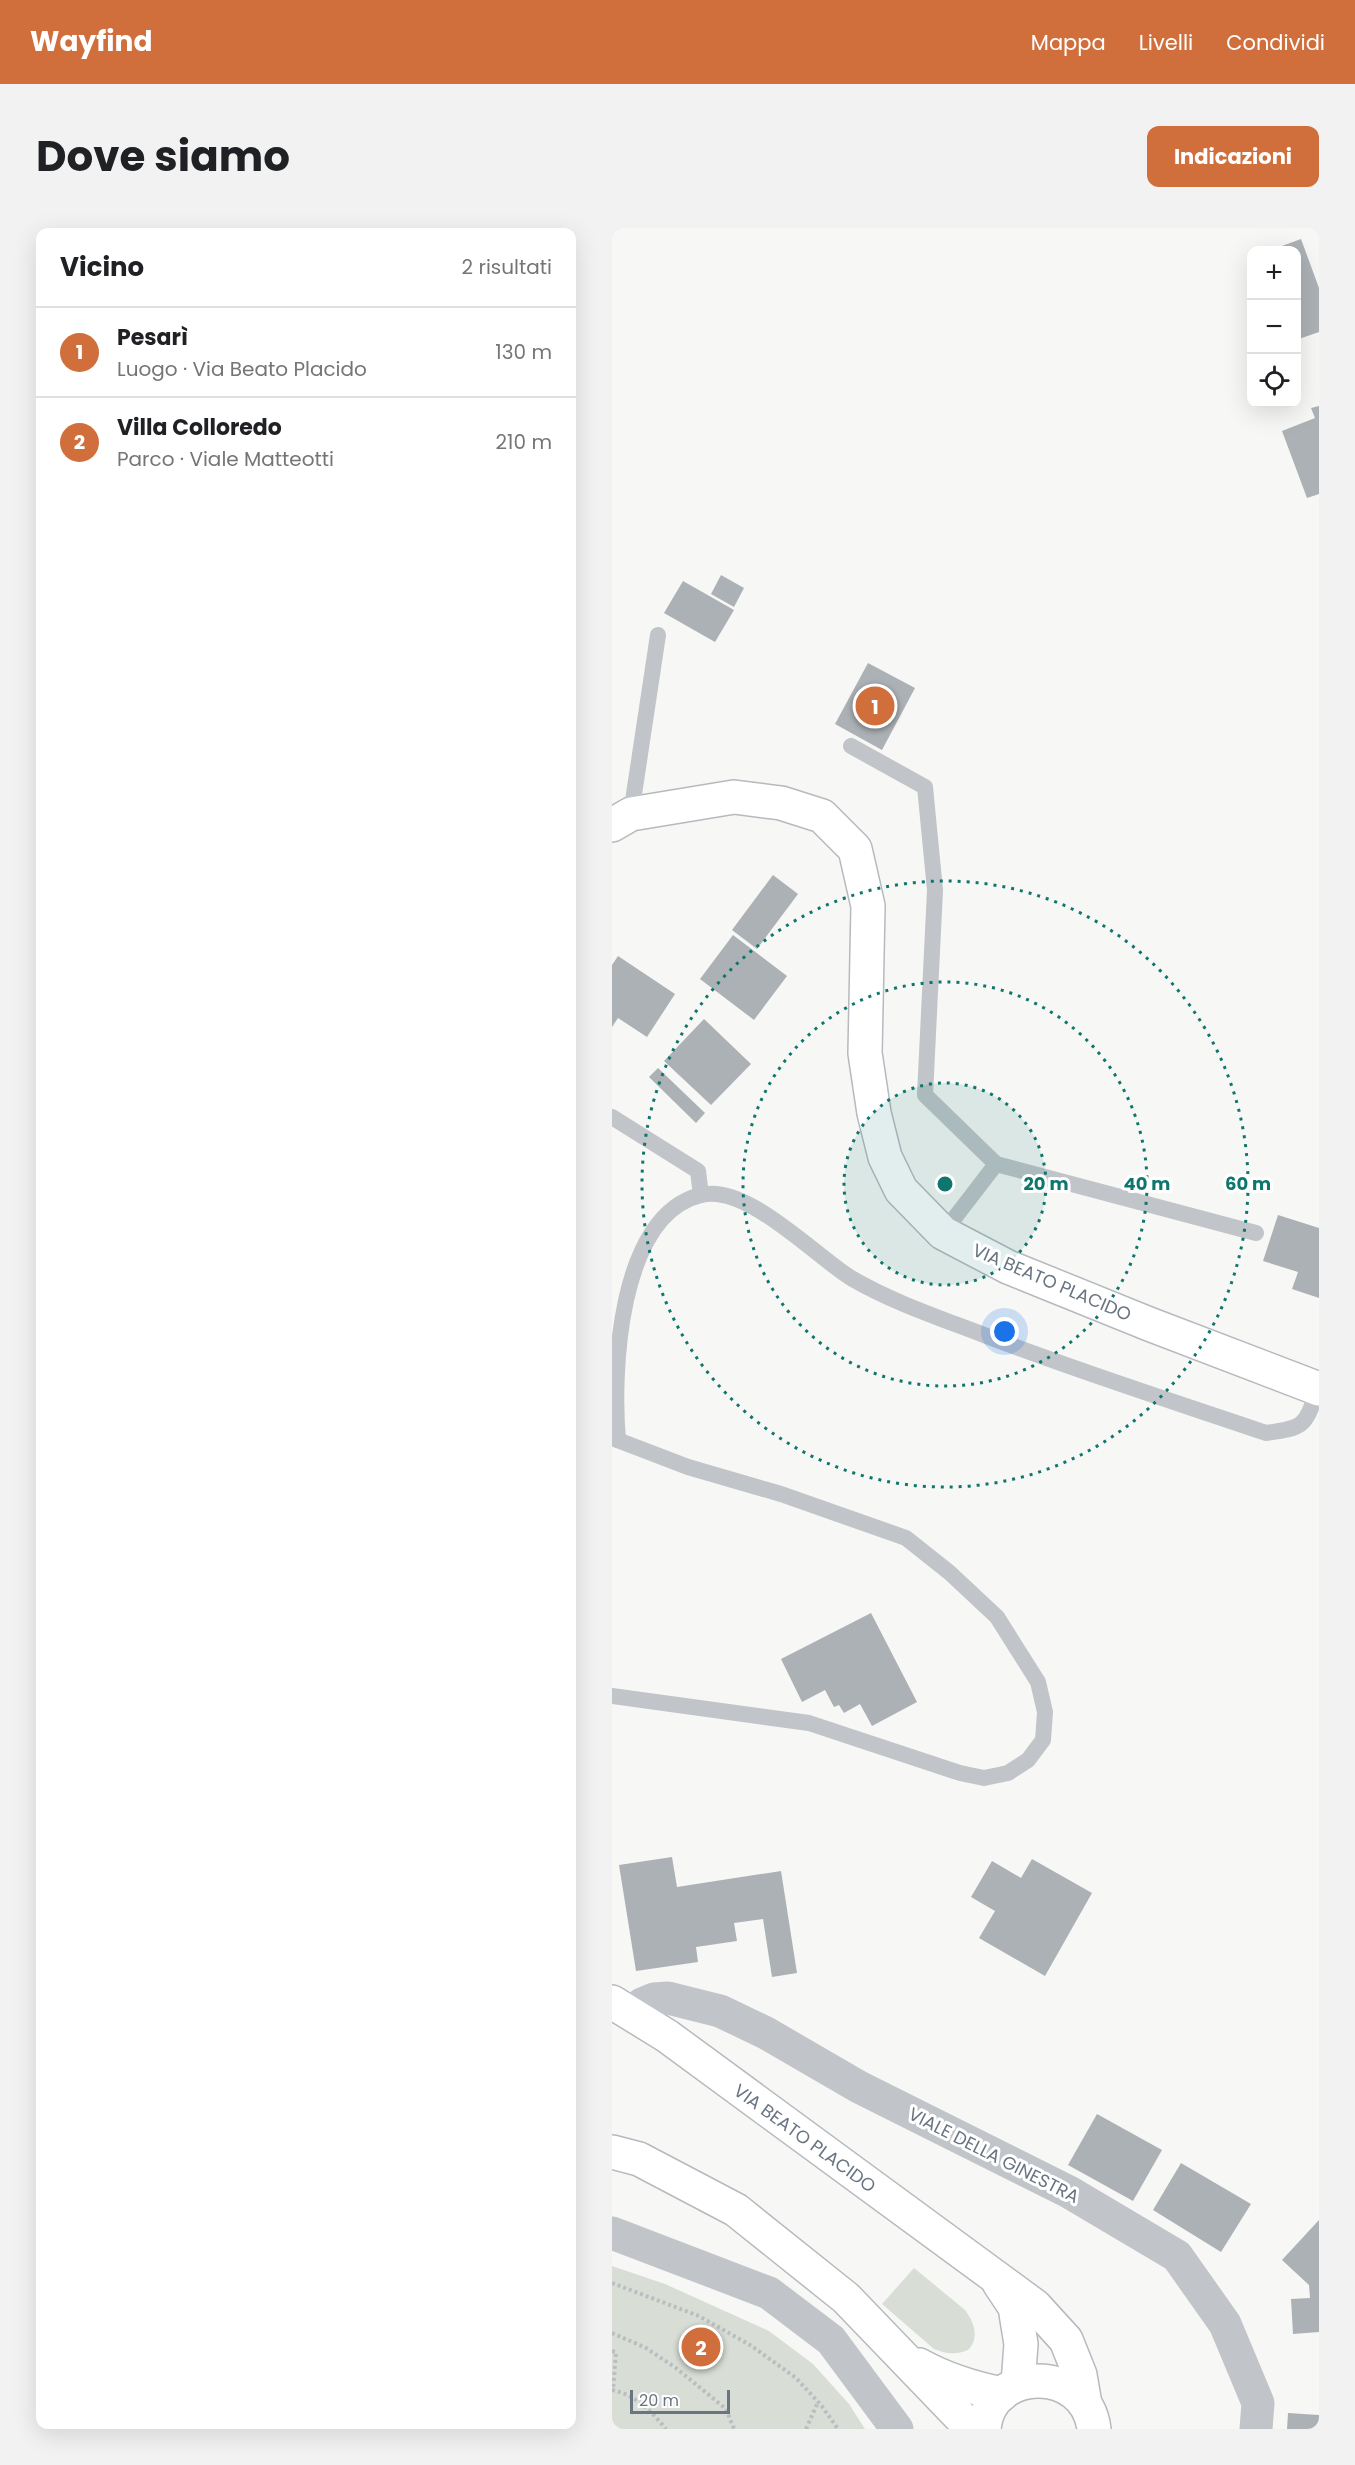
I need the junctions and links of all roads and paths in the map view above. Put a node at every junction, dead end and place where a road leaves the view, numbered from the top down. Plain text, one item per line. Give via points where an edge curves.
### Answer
1 (658, 635) dead end
2 (851, 746) dead end
3 (622, 820) edge
4 (612, 1117) edge
5 (996, 1164) junction
6 (701, 1195) junction
7 (943, 1233) junction
8 (1256, 1233) dead end
9 (1319, 1389) edge
10 (615, 1439) edge
11 (612, 1696) edge
12 (622, 2008) edge
13 (612, 2152) edge
14 (612, 2233) edge
15 (996, 2279) junction
16 (612, 2283) edge
17 (612, 2333) edge
18 (612, 2351) edge
19 (897, 2352) junction
20 (1010, 2389) junction
21 (612, 2390) edge
22 (818, 2402) junction
23 (1089, 2416) edge
24 (666, 2429) edge
25 (734, 2429) edge
26 (806, 2429) edge
27 (838, 2429) edge
28 (897, 2429) edge
29 (972, 2429) edge
30 (984, 2429) edge
31 (1256, 2429) edge

1 - 3 lane
2 - 5 lane via 925,788 934,890 926,1095
3 - 7 main road, VIA BEATO PLACIDO via 734,797 782,803 822,816 855,849 868,906 865,1053 874,1113 885,1157 901,1190
4 - 6 lane via 698,1171
5 - 7 lane
5 - 8 lane
6 - 9 lane via 725,1195 756,1208 852,1278 918,1310 1041,1357 1266,1433 1294,1430 1308,1416
6 - 10 lane via 671,1209 647,1242 626,1296 617,1347
7 - 9 main road, VIA BEATO PLACIDO via 1008,1267
10 - 11 lane via 687,1467 781,1494 906,1538 997,1617 1038,1682 1045,1712 1043,1740 1028,1760 1008,1773 984,1778 808,1724
12 - 15 main road, VIA BEATO PLACIDO via 667,2036
12 - 31 street, VIALE DELLA GINESTRA via 668,1998 720,2011 766,2033 859,2088 1069,2192 1177,2256 1225,2324 1258,2403
13 - 19 main road via 639,2159 736,2210 846,2298
14 - 28 street via 769,2293 831,2340
15 - 20 main road, VIA BEATO PLACIDO via 1015,2307 1021,2344
15 - 23 main road, VIA BEATO PLACIDO via 1035,2306 1066,2340 1080,2375
16 - 22 path via 699,2316 750,2345 796,2378
17 - 25 path via 646,2348 676,2368 726,2409
18 - 21 path via 616,2352
19 - 20 main road via 940,2377 969,2387
19 - 29 main road
20 - 23 main road via 1036,2380 1055,2382 1072,2390
20 - 30 main road via 991,2408
21 - 24 path via 647,2407
22 - 26 path
22 - 27 path

